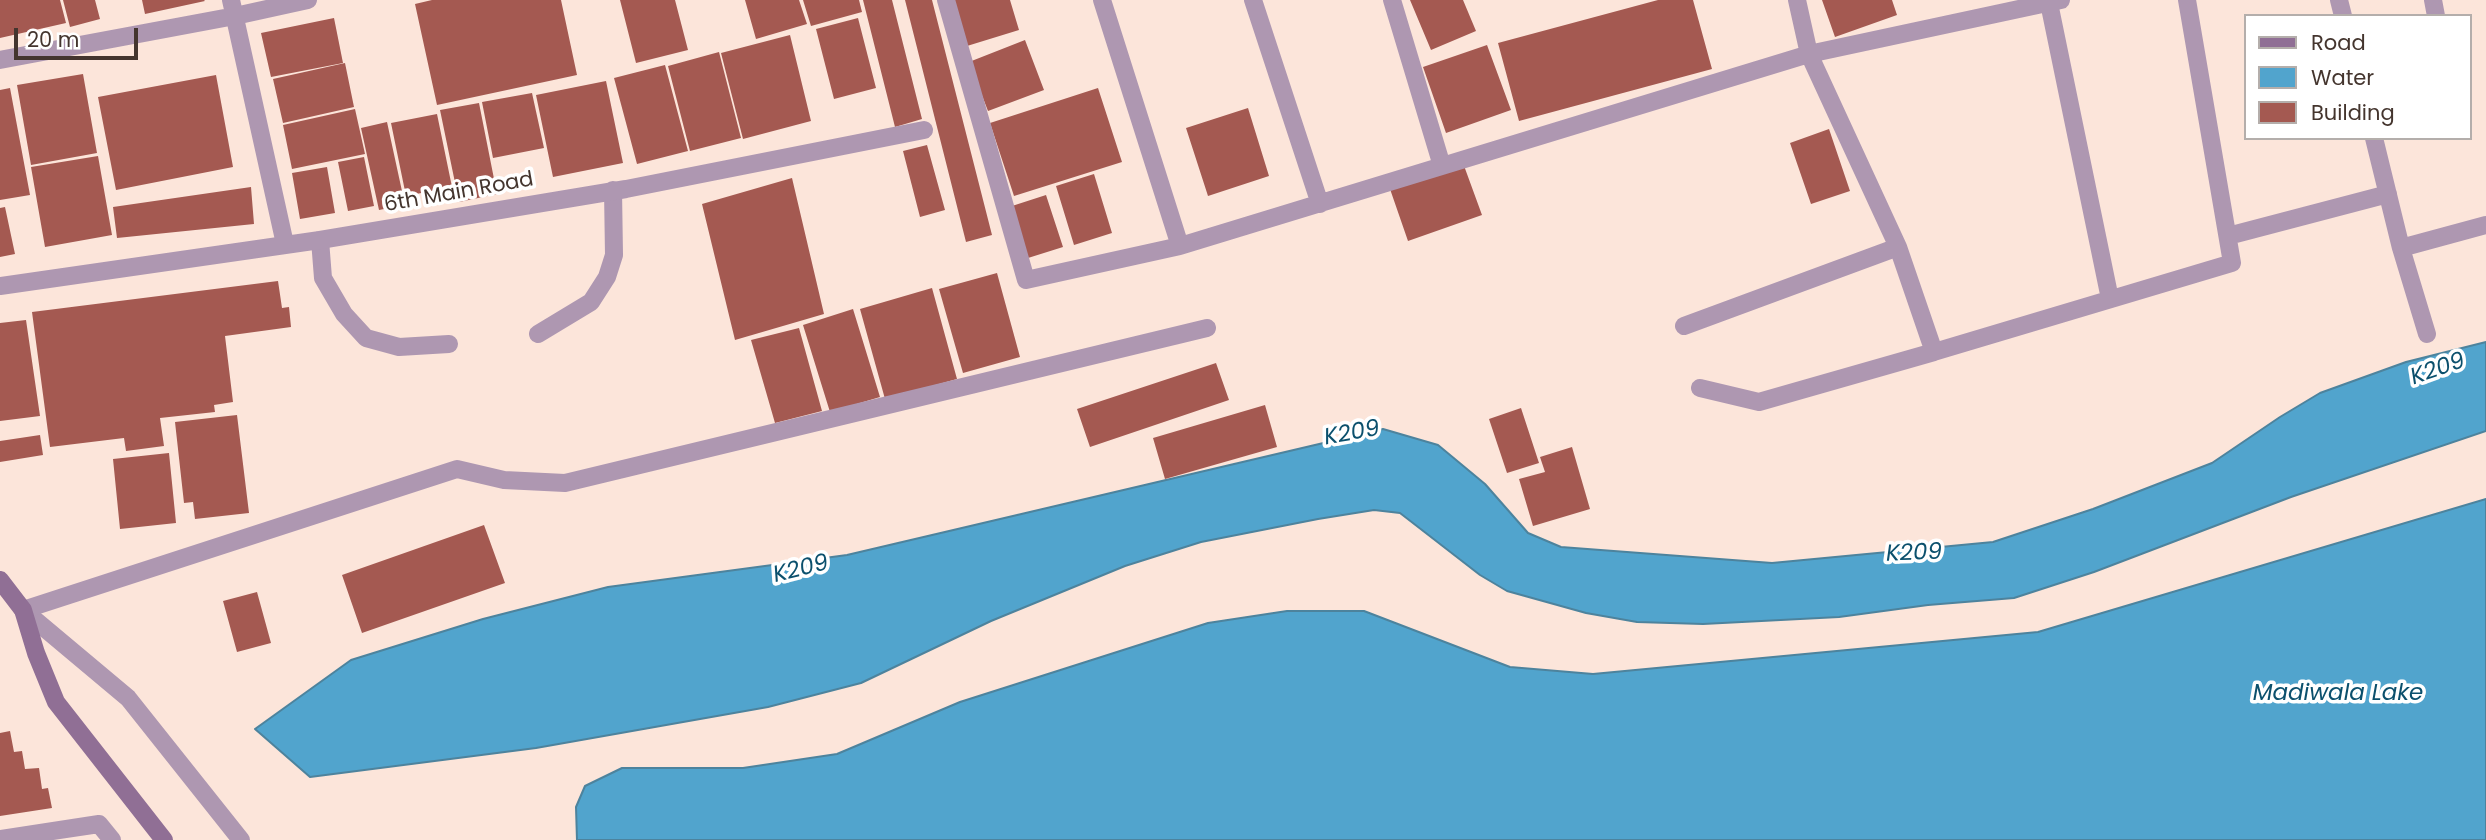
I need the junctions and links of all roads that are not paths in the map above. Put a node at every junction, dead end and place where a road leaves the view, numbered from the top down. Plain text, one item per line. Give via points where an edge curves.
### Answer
1 (308, 0) edge
2 (946, 0) edge
3 (1102, 0) edge
4 (1253, 0) edge
5 (1392, 0) edge
6 (1797, 0) edge
7 (2187, 0) edge
8 (2055, 2) edge
9 (233, 8) edge
10 (1809, 54) junction
11 (0, 60) edge
12 (923, 131) dead end
13 (2374, 140) edge
14 (1442, 166) junction
15 (613, 190) junction
16 (2388, 194) junction
17 (1320, 204) junction
18 (2486, 225) edge
19 (2228, 236) junction
20 (320, 240) junction
21 (285, 244) junction
22 (1180, 246) junction
23 (1898, 247) junction
24 (2401, 248) junction
25 (0, 286) edge
26 (2110, 299) junction
27 (1684, 327) dead end
28 (1207, 328) dead end
29 (538, 334) dead end
30 (2427, 334) dead end
31 (449, 344) dead end
32 (1934, 352) junction
33 (1700, 388) dead end
34 (0, 580) edge
35 (23, 610) junction
36 (0, 839) edge
37 (112, 840) edge
38 (164, 840) edge
39 (241, 840) edge

1 - 9 street
2 - 22 street via 1026,280
3 - 22 street
4 - 17 street
5 - 14 street
6 - 10 street
7 - 19 street
8 - 10 street
8 - 26 street
9 - 11 street
9 - 21 street
10 - 14 street
10 - 23 street
12 - 15 street, 6th Main Road
13 - 16 street
14 - 17 street
15 - 20 street, 6th Main Road
15 - 29 street via 614,255 607,277 591,302
16 - 19 street
16 - 24 street
17 - 22 street
18 - 24 street
19 - 26 street via 2232,262
20 - 21 street, 6th Main Road
20 - 31 street via 323,278 344,314 366,338 399,347
21 - 25 street, 6th Main Road
23 - 27 street
23 - 32 street
24 - 30 street
26 - 32 street
28 - 35 street via 565,483 504,480 457,469
32 - 33 street via 1759,402
34 - 35 main road
35 - 38 main road via 56,702
35 - 39 street via 128,698
36 - 37 street via 99,824

